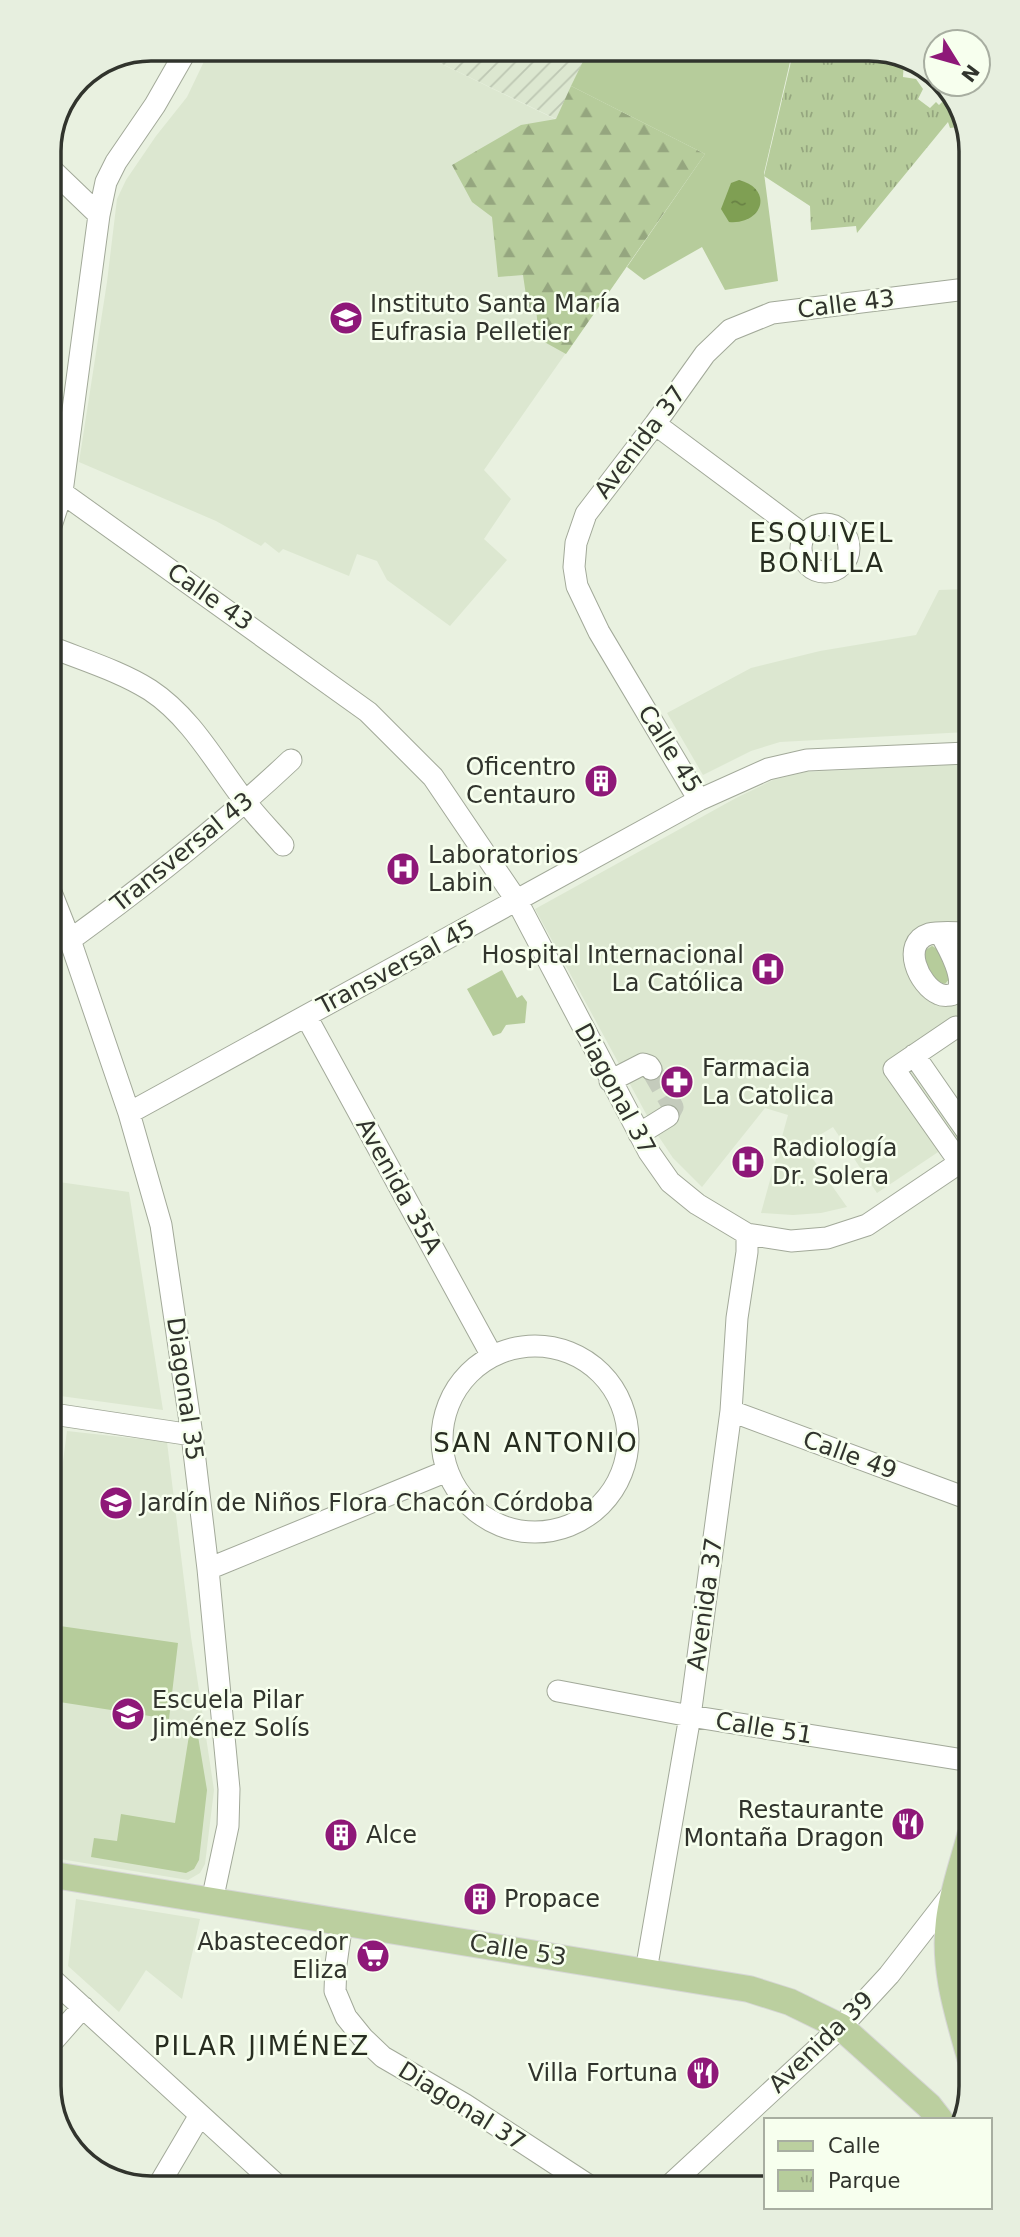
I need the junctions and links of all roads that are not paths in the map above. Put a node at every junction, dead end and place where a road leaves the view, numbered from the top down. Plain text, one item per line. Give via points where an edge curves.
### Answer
1 (180, 61) edge
2 (61, 179) edge
3 (99, 215) junction
4 (959, 290) edge
5 (730, 330) joint
6 (655, 424) junction
7 (61, 456) edge
8 (61, 492) edge
9 (804, 535) dead end
10 (573, 567) joint
11 (61, 651) edge
12 (368, 712) joint
13 (959, 752) edge
14 (291, 760) dead end
15 (699, 800) junction
16 (246, 803) junction
17 (283, 845) dead end
18 (517, 901) junction
19 (61, 917) edge
20 (940, 933) dead end
21 (959, 933) edge
22 (70, 940) junction
23 (306, 1016) junction
24 (957, 1027) dead end
25 (914, 1055) junction
26 (651, 1069) dead end
27 (610, 1082) junction
28 (129, 1113) junction
29 (668, 1116) dead end
30 (959, 1120) edge
31 (639, 1134) junction
32 (959, 1154) edge
33 (959, 1164) edge
34 (747, 1234) junction
35 (492, 1356) junction
36 (730, 1412) junction
37 (61, 1415) edge
38 (192, 1435) junction
39 (447, 1471) junction
40 (959, 1495) edge
41 (208, 1569) junction
42 (558, 1691) dead end
43 (690, 1716) junction
44 (959, 1759) edge
45 (61, 1876) edge
46 (959, 1879) edge
47 (957, 1887) junction
48 (212, 1901) junction
49 (342, 1922) junction
50 (646, 1971) junction
51 (61, 1987) edge
52 (83, 2007) junction
53 (959, 2016) edge
54 (841, 2027) junction
55 (61, 2032) edge
56 (200, 2115) junction
57 (938, 2118) edge
58 (164, 2176) edge
59 (267, 2176) edge
60 (574, 2176) edge
61 (680, 2176) edge

1 - 3 street via 116,162
2 - 3 street
3 - 7 street
4 - 5 street, Calle 43 via 772,313
5 - 6 street, Avenida 37 via 705,354
6 - 9 street
6 - 10 street, Avenida 37 via 586,514
8 - 12 street, Calle 43
10 - 15 street, Calle 45 via 599,632
11 - 16 street via 121,675 166,702 198,736
12 - 18 street, Diagonal 37 via 433,778
13 - 15 street, Calle 45 via 807,760 768,769
14 - 16 street, Transversal 43
15 - 18 street, Transversal 45
16 - 17 street
16 - 22 street, Transversal 43
18 - 23 street, Transversal 45
18 - 27 street, Diagonal 37
19 - 22 street, Diagonal 35
20 - 21 street
22 - 28 street, Diagonal 35
23 - 28 street, Transversal 45
23 - 35 street, Avenida 35A
24 - 25 street
25 - 30 street
25 - 32 street via 894,1069
26 - 27 street via 643,1064
27 - 31 street, Diagonal 37
28 - 38 street, Diagonal 35 via 161,1225
29 - 31 street
31 - 34 street, Diagonal 37 via 670,1182
33 - 34 street via 893,1210 849,1231 791,1241
34 - 36 street, Avenida 37
35 - 39 street via 471,1371 445,1416 442,1441
35 - 39 street via 521,1346 551,1346 580,1356 604,1375 621,1400 629,1429 626,1460 615,1488 595,1511 568,1526 538,1532 509,1528 481,1515 460,1494
36 - 40 street, Calle 49
36 - 43 street, Avenida 37
37 - 38 street
38 - 41 street, Diagonal 35
39 - 41 street
41 - 48 street, Diagonal 35 via 229,1789 228,1826
42 - 43 street, Calle 51
43 - 44 street, Calle 51
43 - 50 street, Avenida 37
45 - 48 main road, Calle 53
46 - 47 main road
47 - 53 main road via 949,1919 949,1979
47 - 54 street, Avenida 39 via 889,1975
48 - 49 main road, Calle 53
49 - 50 main road, Calle 53
49 - 60 street, Diagonal 37 via 335,1991 346,2017 383,2057
50 - 54 main road, Calle 53 via 749,1989 790,2002
51 - 52 street
52 - 55 street
52 - 56 street
54 - 57 main road, Calle 53
54 - 61 street, Avenida 39
56 - 58 street
56 - 59 street

